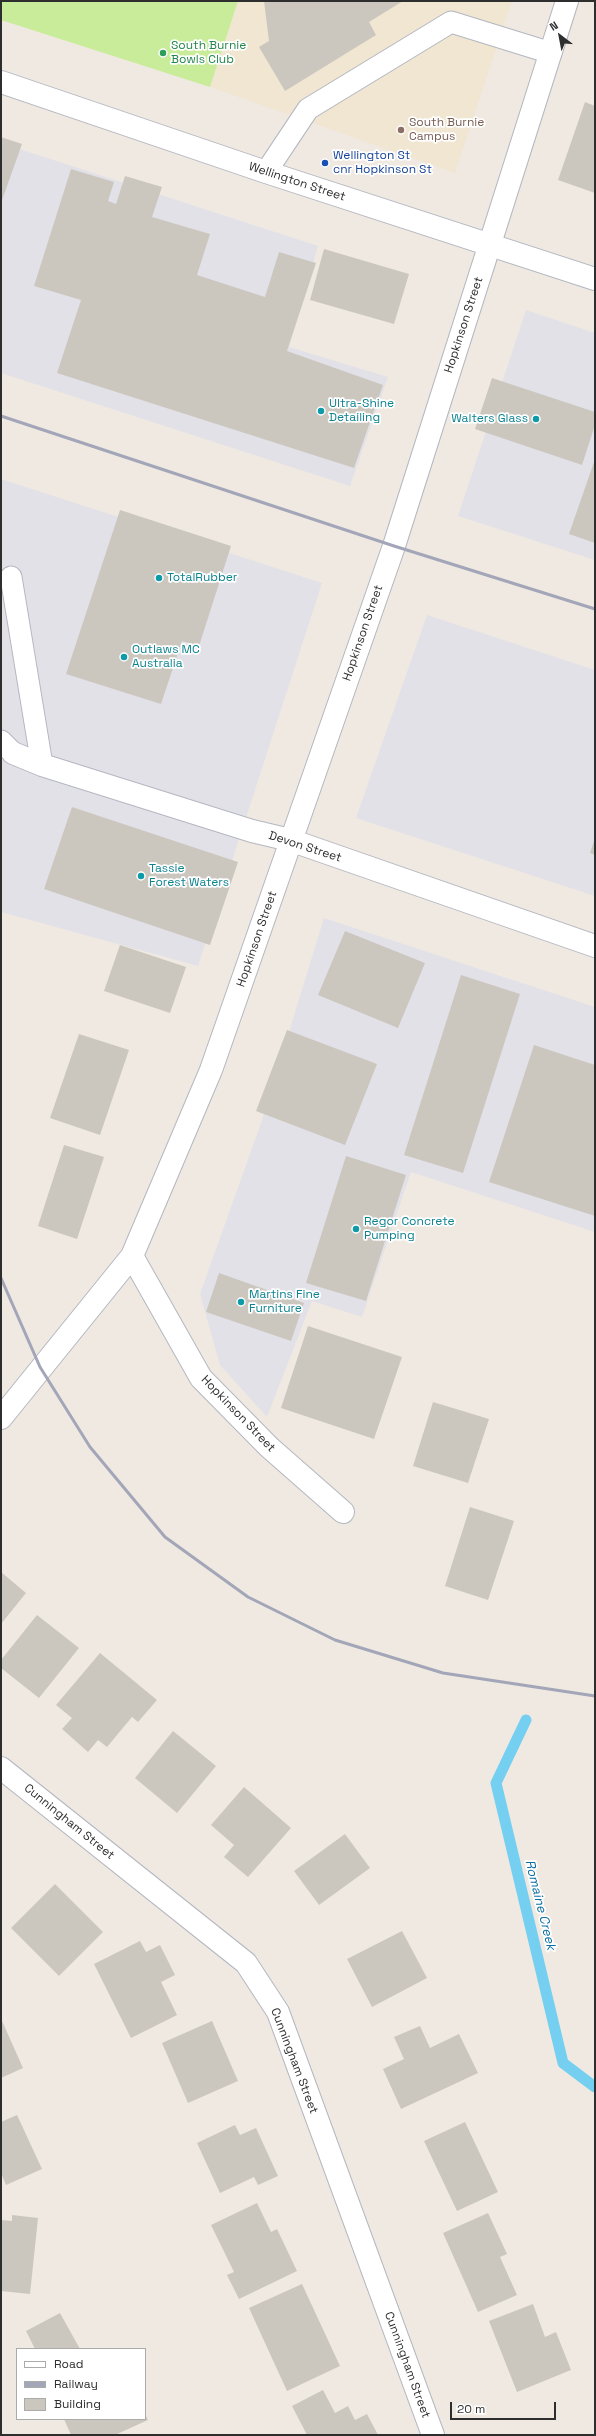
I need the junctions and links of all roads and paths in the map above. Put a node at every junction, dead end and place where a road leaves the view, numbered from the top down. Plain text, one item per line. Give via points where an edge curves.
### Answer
1 (567, 1) edge
2 (551, 53) junction
3 (1, 82) edge
4 (266, 172) junction
5 (490, 246) junction
6 (595, 279) edge
7 (10, 577) dead end
8 (7, 747) edge
9 (42, 765) junction
10 (290, 840) junction
11 (595, 946) edge
12 (132, 1256) junction
13 (1, 1418) edge
14 (343, 1512) dead end
15 (1, 1768) edge
16 (433, 2435) edge

1 - 2 street, Hopkinson Street
2 - 4 lane via 451,22 308,109
2 - 5 street, Hopkinson Street
3 - 4 street, Wellington Street
4 - 5 street, Wellington Street
5 - 6 street, Wellington Street
5 - 10 street, Hopkinson Street via 394,546
7 - 9 lane
8 - 9 street, Devon Street
9 - 10 street, Devon Street via 252,832
10 - 11 street, Devon Street
10 - 12 street, Hopkinson Street via 211,1070
12 - 13 street, Hopkinson Street
12 - 14 street, Hopkinson Street via 201,1378 269,1447
15 - 16 street, Cunningham Street via 246,1963 278,2012

